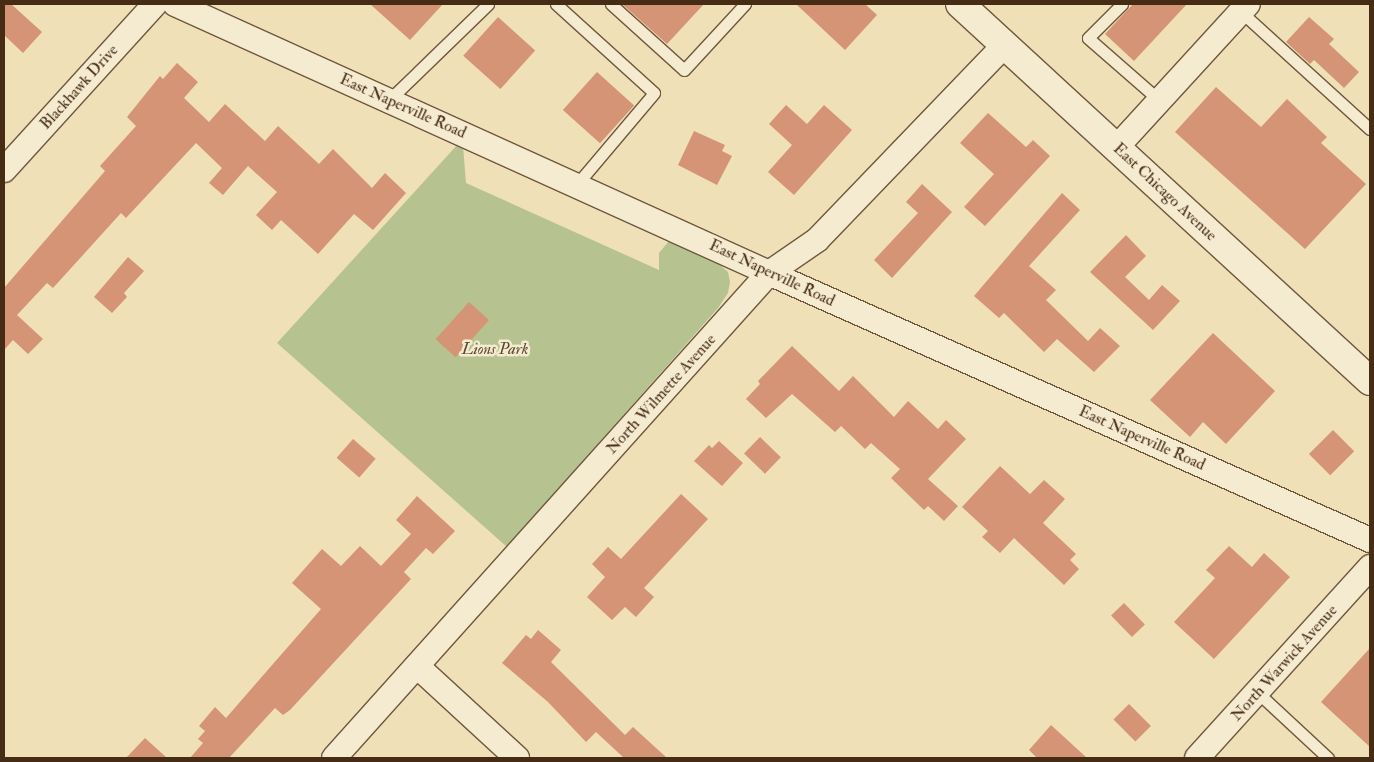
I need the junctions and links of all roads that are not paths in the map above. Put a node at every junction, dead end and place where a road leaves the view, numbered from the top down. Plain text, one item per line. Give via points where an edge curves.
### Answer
1 (155, 4) edge
2 (175, 4) edge
3 (488, 4) edge
4 (556, 4) edge
5 (611, 4) edge
6 (745, 4) edge
7 (960, 4) edge
8 (1122, 4) edge
9 (1240, 6) edge
10 (1004, 46) junction
11 (388, 100) junction
12 (1159, 100) junction
13 (1370, 129) edge
14 (1116, 148) junction
15 (4, 170) edge
16 (577, 184) junction
17 (769, 273) junction
18 (1370, 381) edge
19 (1370, 540) edge
20 (1370, 567) edge
21 (417, 666) junction
22 (1257, 692) junction
23 (1323, 756) edge
24 (334, 758) edge
25 (517, 758) edge
26 (1197, 758) edge

1 - 15 street, Blackhawk Drive
2 - 11 street, East Naperville Road
3 - 11 lane
4 - 16 lane via 654,93
5 - 6 lane via 684,70
7 - 10 main road, East Chicago Avenue
8 - 12 lane via 1088,38
9 - 12 street
9 - 13 lane
10 - 14 main road, East Chicago Avenue
10 - 17 street, North Wilmette Avenue via 817,240
11 - 16 street, East Naperville Road
12 - 14 street
14 - 18 main road, East Chicago Avenue
16 - 17 street, East Naperville Road
17 - 19 street, East Naperville Road
17 - 21 street, North Wilmette Avenue
20 - 22 street, North Warwick Avenue
21 - 24 street, North Wilmette Avenue
21 - 25 street
22 - 23 lane
22 - 26 street, North Warwick Avenue

